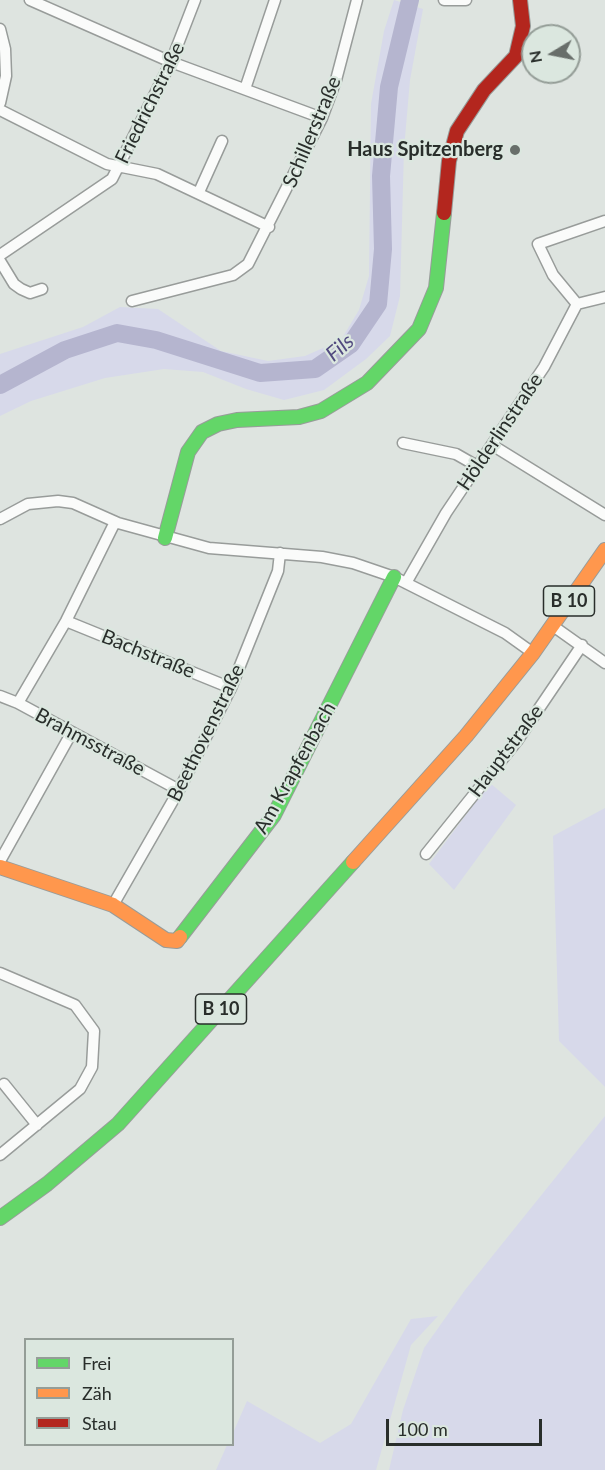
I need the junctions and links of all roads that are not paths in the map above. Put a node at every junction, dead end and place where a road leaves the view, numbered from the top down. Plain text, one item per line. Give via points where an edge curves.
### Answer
1 (30, 0) edge
2 (195, 0) edge
3 (275, 0) edge
4 (357, 0) edge
5 (444, 0) edge
6 (466, 0) edge
7 (520, 0) edge
8 (0, 29) edge
9 (171, 62) junction
10 (245, 89) junction
11 (0, 104) edge
12 (0, 110) edge
13 (322, 118) junction
14 (222, 141) dead end
15 (119, 167) junction
16 (199, 192) junction
17 (605, 221) edge
18 (269, 227) junction
19 (0, 255) edge
20 (0, 261) edge
21 (42, 289) dead end
22 (605, 297) edge
23 (132, 301) dead end
24 (577, 304) junction
25 (403, 443) dead end
26 (492, 445) junction
27 (477, 466) junction
28 (605, 515) edge
29 (0, 519) edge
30 (115, 522) junction
31 (165, 538) junction
32 (605, 550) edge
33 (280, 553) junction
34 (400, 580) junction
35 (66, 621) junction
36 (553, 626) junction
37 (582, 645) junction
38 (533, 653) junction
39 (605, 663) edge
40 (231, 688) junction
41 (0, 696) edge
42 (18, 703) junction
43 (72, 732) junction
44 (179, 790) junction
45 (426, 854) dead end
46 (0, 861) edge
47 (0, 867) edge
48 (113, 904) junction
49 (0, 973) edge
50 (4, 1084) dead end
51 (37, 1125) junction
52 (0, 1155) edge
53 (0, 1218) edge

1 - 9 street
2 - 9 street, Friedrichstraße
3 - 10 street
4 - 13 street, Schillerstraße
5 - 6 street
7 - 31 street via 524,26 516,56 484,90 457,131 449,161 436,288 419,329 367,383 321,411 218,423 202,432 188,452
8 - 11 street via 6,76
9 - 10 street
9 - 15 street, Friedrichstraße
10 - 13 street
12 - 15 street
13 - 18 street, Schillerstraße
14 - 16 street
15 - 16 street via 157,174
15 - 19 street, Friedrichstraße via 100,189
16 - 18 street
17 - 24 street via 538,244 553,275
18 - 23 street, Schillerstraße via 248,264 233,275
20 - 21 street via 21,289
22 - 24 street
24 - 26 street, Hölderlinstraße via 544,367
25 - 27 street via 456,454
26 - 27 street, Hölderlinstraße
26 - 28 street
27 - 34 street, Hölderlinstraße
29 - 30 street via 28,504 58,501 73,503
30 - 31 street
30 - 35 street
31 - 33 street via 209,549
32 - 36 street, Hauptstraße / B 10
33 - 34 street via 353,563
33 - 40 street, Beethovenstraße via 278,571
34 - 38 street via 505,633
34 - 48 street, Am Krapfenbach via 274,815 173,943
35 - 40 street, Bachstraße
35 - 42 street
36 - 37 street
36 - 38 street, Hauptstraße / B 10
37 - 39 street
37 - 45 street, Hauptstraße via 517,741
38 - 53 street, Hauptstraße / B 10 via 466,736 118,1124
40 - 44 street, Beethovenstraße
41 - 42 street, Brahmsstraße
42 - 43 street, Brahmsstraße
43 - 44 street, Brahmsstraße
43 - 46 street
44 - 48 street, Beethovenstraße
47 - 48 street
49 - 51 street via 75,1005 94,1031 92,1067 80,1089
50 - 51 street
51 - 52 street

